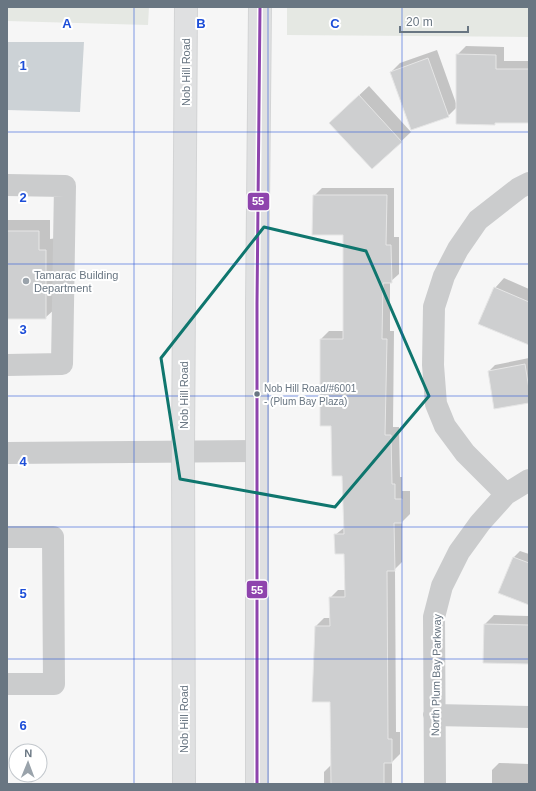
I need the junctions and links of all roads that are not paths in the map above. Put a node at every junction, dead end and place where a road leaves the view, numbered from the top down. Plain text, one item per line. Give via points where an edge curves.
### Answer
1 (186, 7) edge
2 (260, 7) edge
3 (529, 183) edge
4 (7, 185) edge
5 (7, 365) edge
6 (183, 451) junction
7 (257, 452) junction
8 (7, 453) edge
9 (529, 480) edge
10 (506, 494) junction
11 (7, 537) edge
12 (7, 684) edge
13 (434, 715) junction
14 (529, 717) edge
15 (184, 784) edge
16 (257, 784) edge
17 (435, 784) edge

1 - 6 main road, Nob Hill Road
2 - 7 main road
3 - 10 street via 478,220 458,249 444,276 434,307 433,365 436,404 445,426 465,453
4 - 5 street via 65,186 62,364
6 - 7 street
6 - 8 street
6 - 15 main road, Nob Hill Road
7 - 16 main road
9 - 10 street, North Plum Bay Parkway
10 - 13 street, North Plum Bay Parkway via 459,552 442,586 434,617
11 - 12 street via 53,537 54,684
13 - 14 street
13 - 17 street, North Plum Bay Parkway

